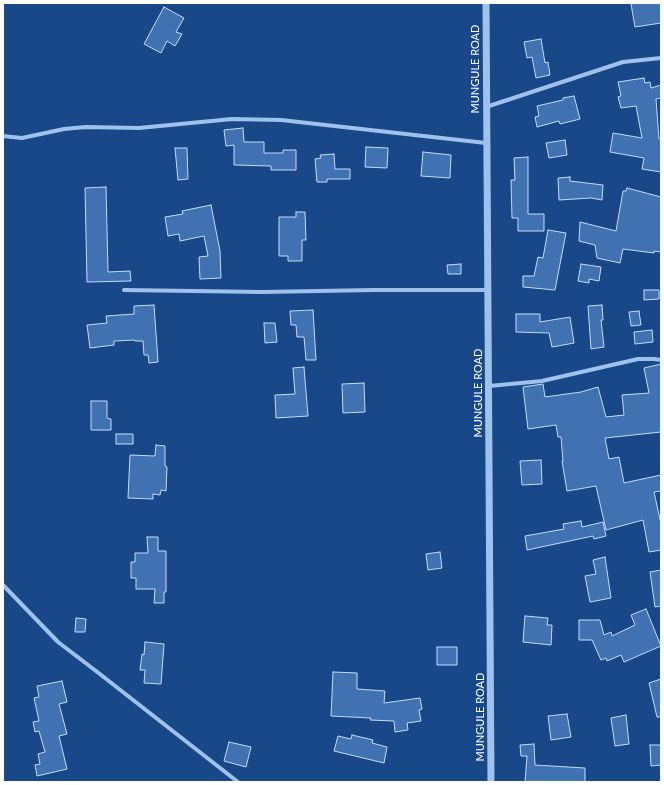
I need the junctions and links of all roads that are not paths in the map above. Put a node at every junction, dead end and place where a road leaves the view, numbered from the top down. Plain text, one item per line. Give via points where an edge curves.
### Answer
1 (486, 3) edge
2 (661, 58) edge
3 (486, 107) junction
4 (3, 136) edge
5 (486, 143) junction
6 (124, 290) dead end
7 (488, 290) junction
8 (661, 360) edge
9 (489, 386) junction
10 (3, 585) edge
11 (238, 782) edge
12 (491, 782) edge

1 - 3 street, MUNGULE ROAD
2 - 3 street via 623,62
3 - 5 street, MUNGULE ROAD
4 - 5 street via 22,138 64,129 139,128 232,119 281,120
5 - 7 street, MUNGULE ROAD
6 - 7 street
7 - 9 street, MUNGULE ROAD
8 - 9 street via 638,359 542,381
9 - 12 street, MUNGULE ROAD
10 - 11 street via 58,642

